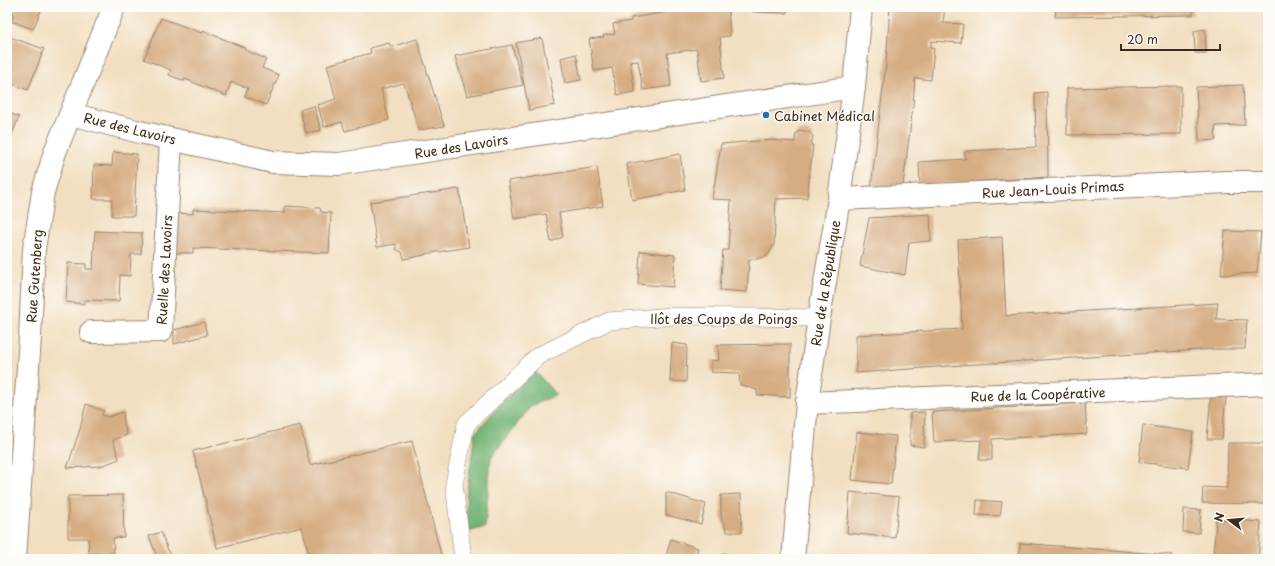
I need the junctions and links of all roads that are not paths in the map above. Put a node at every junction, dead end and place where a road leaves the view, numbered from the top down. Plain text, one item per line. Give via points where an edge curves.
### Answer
1 (114, 7) edge
2 (861, 7) edge
3 (854, 87) junction
4 (71, 114) junction
5 (171, 139) junction
6 (1268, 182) edge
7 (839, 199) junction
8 (819, 318) junction
9 (91, 332) dead end
10 (1268, 384) edge
11 (807, 403) junction
12 (16, 559) edge
13 (463, 559) edge
14 (793, 559) edge

1 - 4 street, Rue Gutenberg
2 - 3 street, Rue de la République
3 - 5 street, Rue des Lavoirs via 339,164 273,162
3 - 7 street, Rue de la République
4 - 5 street, Rue des Lavoirs
4 - 12 street, Rue Gutenberg via 55,152 43,192 34,249
5 - 9 street, Ruelle des Lavoirs via 161,331
6 - 7 street, Rue Jean-Louis Primas
7 - 8 street, Rue de la République
8 - 11 street, Rue de la République
8 - 13 lane, Ilôt des Coups de Poings via 673,316 608,321 538,356 466,424 454,484
10 - 11 street, Rue de la Coopérative
11 - 14 street, Rue de la République

